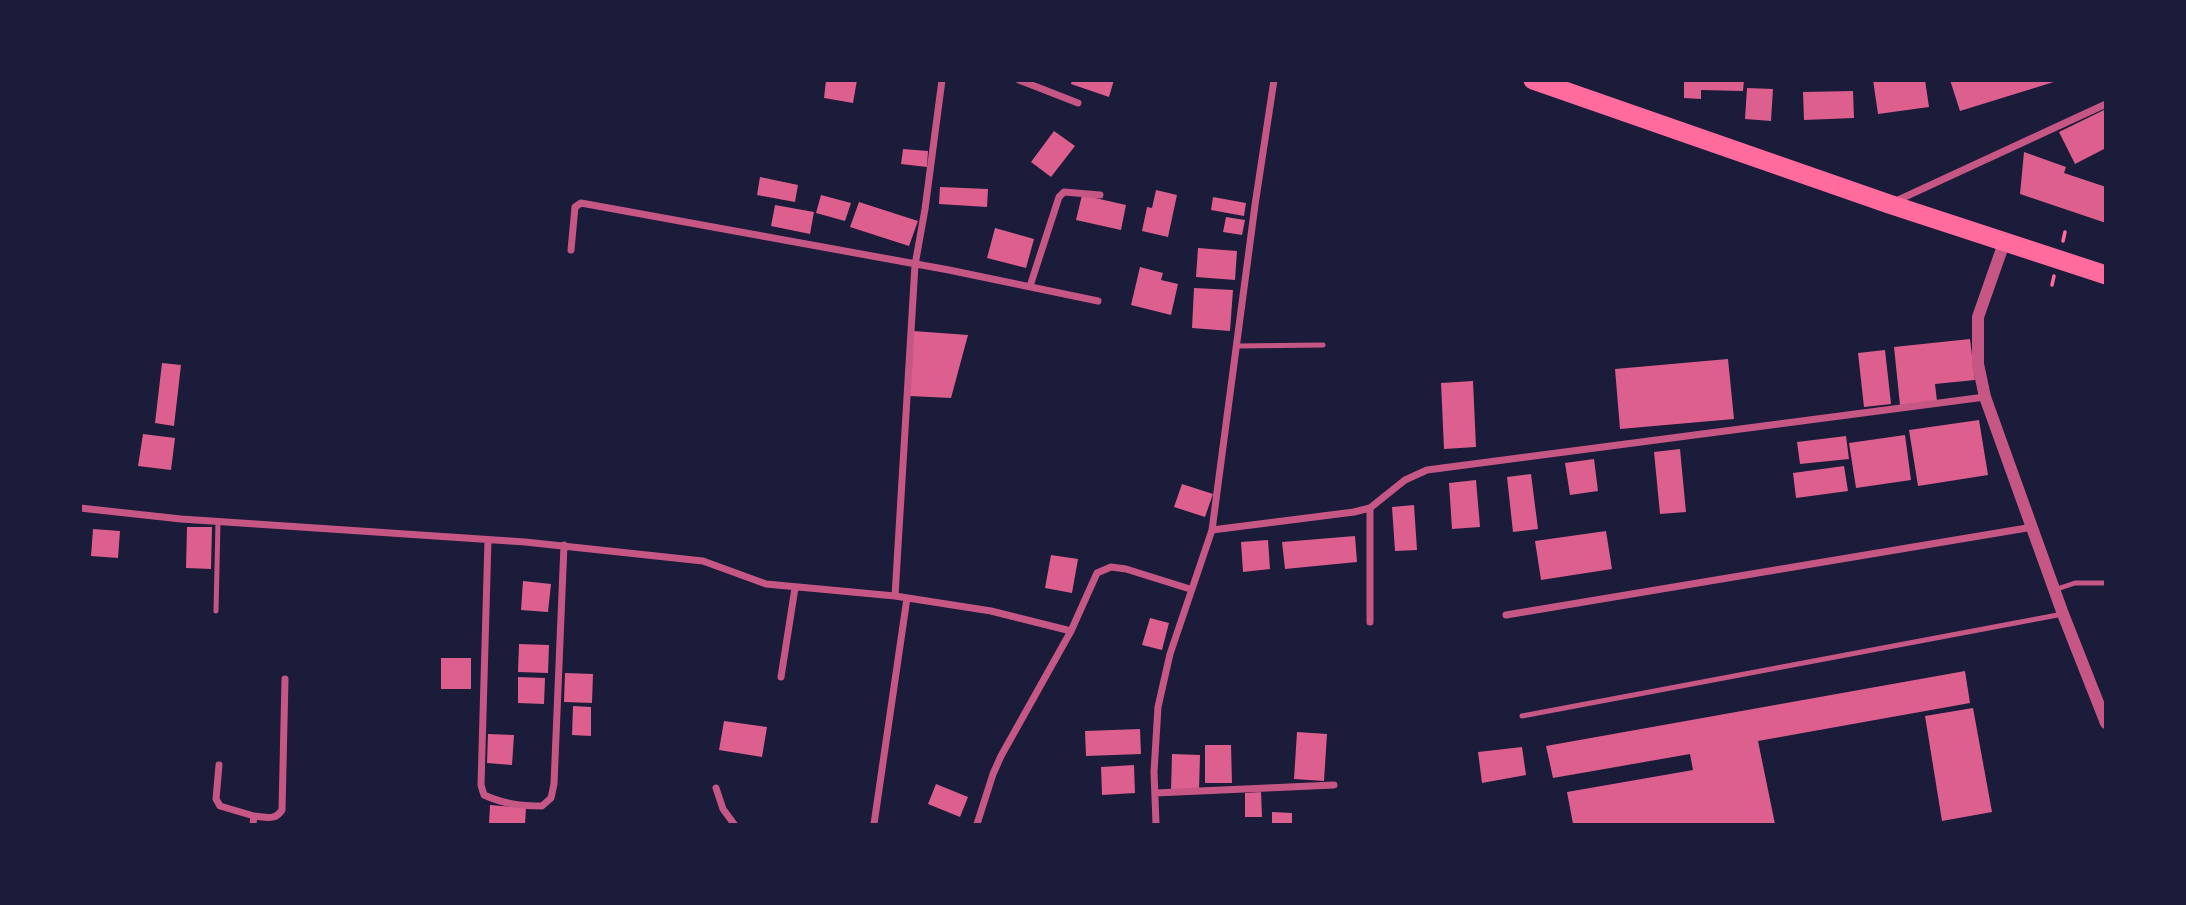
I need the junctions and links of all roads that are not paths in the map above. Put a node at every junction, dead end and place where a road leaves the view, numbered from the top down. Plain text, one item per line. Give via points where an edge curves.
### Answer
1 (942, 80) edge
2 (1019, 80) edge
3 (1274, 80) edge
4 (1533, 80) edge
5 (1079, 103) dead end
6 (2105, 104) edge
7 (1100, 195) dead end
8 (1889, 204) junction
9 (2004, 243) junction
10 (570, 250) dead end
11 (915, 265) junction
12 (2105, 275) edge
13 (1030, 286) junction
14 (1098, 301) dead end
15 (1323, 345) dead end
16 (1237, 346) junction
17 (1985, 397) junction
18 (80, 508) edge
19 (1370, 508) junction
20 (218, 522) junction
21 (2033, 527) junction
22 (1212, 530) junction
23 (488, 540) junction
24 (564, 545) junction
25 (2105, 583) edge
26 (795, 587) junction
27 (1190, 589) junction
28 (2054, 590) junction
29 (895, 596) junction
30 (907, 597) junction
31 (216, 611) dead end
32 (2063, 614) junction
33 (1506, 615) dead end
34 (1370, 622) dead end
35 (1071, 631) junction
36 (781, 677) dead end
37 (285, 678) dead end
38 (1522, 716) dead end
39 (2105, 723) edge
40 (219, 765) dead end
41 (1334, 785) dead end
42 (716, 788) dead end
43 (1154, 793) junction
44 (254, 820) edge
45 (734, 824) edge
46 (874, 824) edge
47 (977, 824) edge
48 (1156, 824) edge

1 - 11 street
2 - 5 street
3 - 16 street
4 - 8 highway
6 - 8 street
7 - 13 street via 1073,191 1059,197
8 - 9 highway
9 - 12 highway
9 - 17 street via 1978,317 1978,364
10 - 11 street via 575,207 581,203
11 - 13 street
11 - 29 street
13 - 14 street
15 - 16 lane
16 - 22 street
17 - 19 street via 1427,470 1405,480
17 - 21 street
18 - 20 street
19 - 22 street
19 - 34 street
20 - 23 street
20 - 31 lane
21 - 28 street
21 - 33 street
22 - 27 street
23 - 24 street
23 - 24 street via 481,785 484,795 525,806 542,806 551,798 554,784
24 - 26 street via 703,561 766,584
25 - 28 lane via 2075,583
26 - 29 street
26 - 36 street
27 - 35 street via 1111,567 1097,573
27 - 43 street via 1158,707
28 - 32 street
29 - 30 street
30 - 35 street
30 - 46 street
32 - 38 lane
32 - 39 street
35 - 47 street via 993,774
37 - 44 street via 282,810 278,816
40 - 44 street via 216,799 220,806
41 - 43 street
42 - 45 street
43 - 48 street

